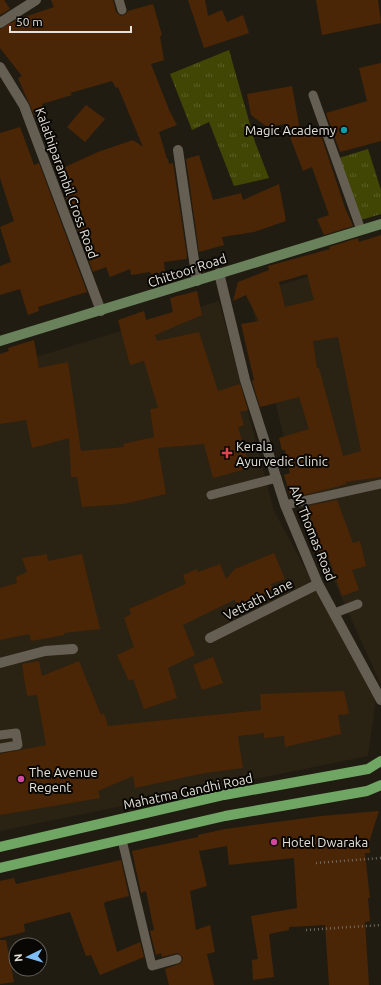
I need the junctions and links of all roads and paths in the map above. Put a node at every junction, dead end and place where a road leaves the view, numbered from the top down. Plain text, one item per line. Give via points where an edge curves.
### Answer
1 (36, 0) edge
2 (119, 0) edge
3 (122, 10) dead end
4 (0, 23) edge
5 (0, 67) edge
6 (313, 95) dead end
7 (178, 150) dead end
8 (381, 224) edge
9 (361, 230) junction
10 (219, 273) junction
11 (197, 281) junction
12 (101, 311) junction
13 (0, 341) edge
14 (277, 478) junction
15 (381, 484) edge
16 (211, 495) dead end
17 (285, 505) junction
18 (318, 584) junction
19 (358, 604) dead end
20 (335, 613) junction
21 (210, 638) dead end
22 (74, 649) dead end
23 (0, 663) edge
24 (381, 700) edge
25 (0, 735) edge
26 (0, 748) edge
27 (381, 761) edge
28 (381, 785) edge
29 (122, 840) junction
30 (0, 847) edge
31 (381, 858) edge
32 (316, 863) dead end
33 (0, 868) edge
34 (381, 925) edge
35 (306, 930) dead end
36 (177, 959) dead end

1 - 4 street
2 - 3 lane
5 - 12 street, Kalathiparambil Cross Road via 24,106
6 - 9 lane
7 - 11 street
8 - 9 main road, Chittoor Road
9 - 10 main road, Chittoor Road
10 - 11 main road, Chittoor Road
10 - 14 street, AM Thomas Road via 245,380
11 - 12 main road, Chittoor Road
12 - 13 main road, Chittoor Road
14 - 16 lane
14 - 17 street, AM Thomas Road
15 - 17 lane
17 - 18 street, AM Thomas Road
18 - 20 street, AM Thomas Road
18 - 21 street, Vettath Lane
19 - 20 lane
20 - 24 street, AM Thomas Road
22 - 23 street via 45,651
25 - 26 lane via 16,733 18,745
27 - 30 main road, Mahatma Gandhi Road via 368,769 224,795
28 - 29 main road via 367,791 225,816
29 - 33 main road
29 - 36 lane via 152,966
31 - 32 path
34 - 35 path

